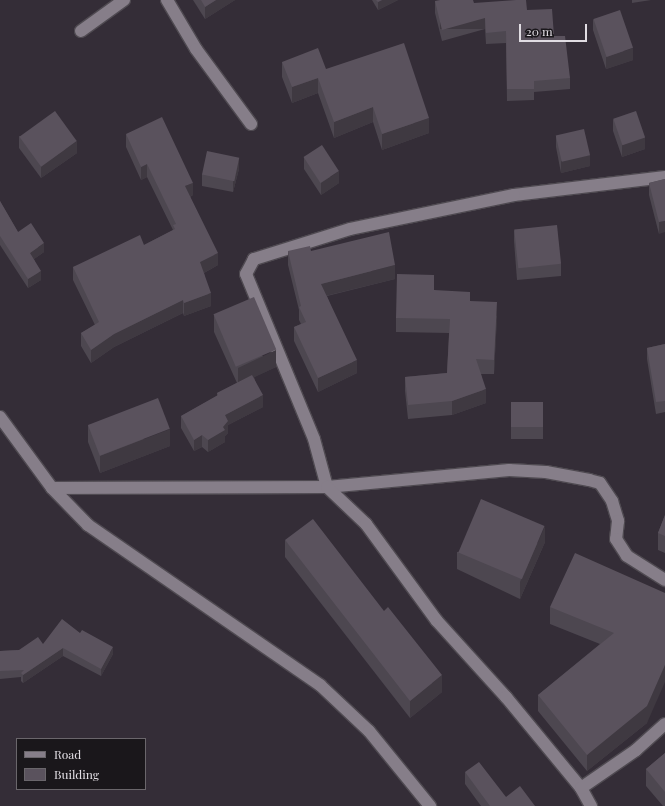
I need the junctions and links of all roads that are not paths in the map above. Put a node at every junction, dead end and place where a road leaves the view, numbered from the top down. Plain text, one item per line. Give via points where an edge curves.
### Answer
1 (124, 0) edge
2 (167, 0) edge
3 (82, 31) dead end
4 (251, 124) dead end
5 (665, 176) edge
6 (0, 416) edge
7 (327, 487) junction
8 (52, 488) junction
9 (665, 580) edge
10 (665, 724) edge
11 (581, 788) junction
12 (430, 806) edge
13 (591, 806) edge

1 - 3 street
2 - 4 street via 196,49
5 - 7 street via 514,195 350,229 254,259 246,274 314,439
6 - 8 street
7 - 8 street
7 - 9 street via 509,470 546,472 600,483 612,501 618,521 616,539 627,556
7 - 11 street via 366,524 437,621 506,697
8 - 12 street via 88,525 320,684 369,731
10 - 11 street via 636,750
11 - 13 street

